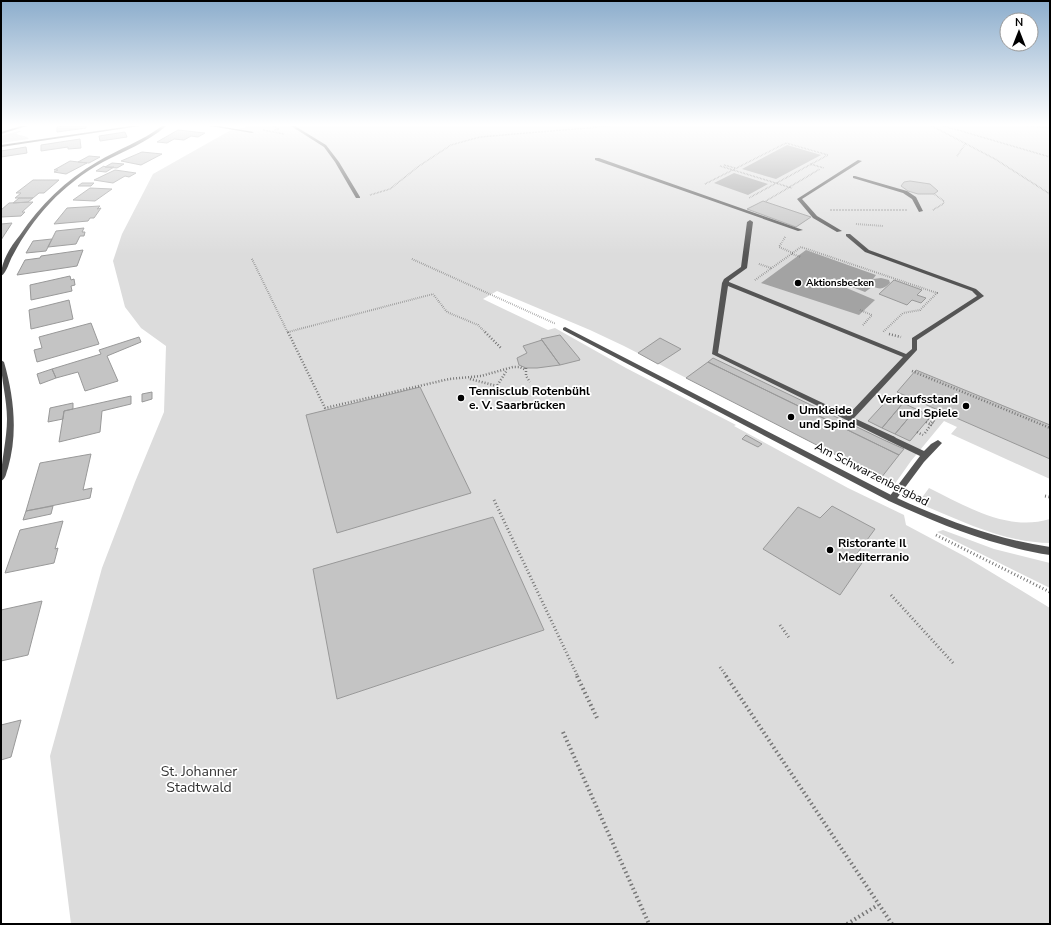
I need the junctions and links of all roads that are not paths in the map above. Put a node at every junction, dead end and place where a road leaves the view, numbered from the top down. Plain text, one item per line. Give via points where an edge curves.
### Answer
1 (90, 169) edge
2 (341, 169) edge
3 (627, 169) edge
4 (847, 169) edge
5 (855, 177) dead end
6 (358, 197) road end
7 (921, 210) road end
8 (750, 222) dead end
9 (800, 230) dead end
10 (839, 231) dead end
11 (848, 235) dead end
12 (1, 274) edge
13 (725, 283) junction
14 (565, 329) road end
15 (908, 357) junction
16 (1, 362) edge
17 (849, 418) junction
18 (938, 443) dead end
19 (926, 455) junction
20 (1, 478) edge
21 (892, 499) junction
22 (1050, 551) edge

1 - 12 street via 53,197 36,214 23,232
2 - 6 street
3 - 9 street
4 - 10 street via 799,199 815,217
5 - 7 street via 905,192 914,198
8 - 13 street via 744,268
11 - 15 street via 879,256 974,290 981,296 914,339 915,349
13 - 15 street
13 - 17 street via 715,354
14 - 21 street, Am Schwarzenbergbad
15 - 17 street
16 - 20 street via 11,403 8,458
17 - 19 street
18 - 19 street via 934,444
19 - 21 street
21 - 22 street, Am Schwarzenbergbad via 948,524 996,540 1023,548

